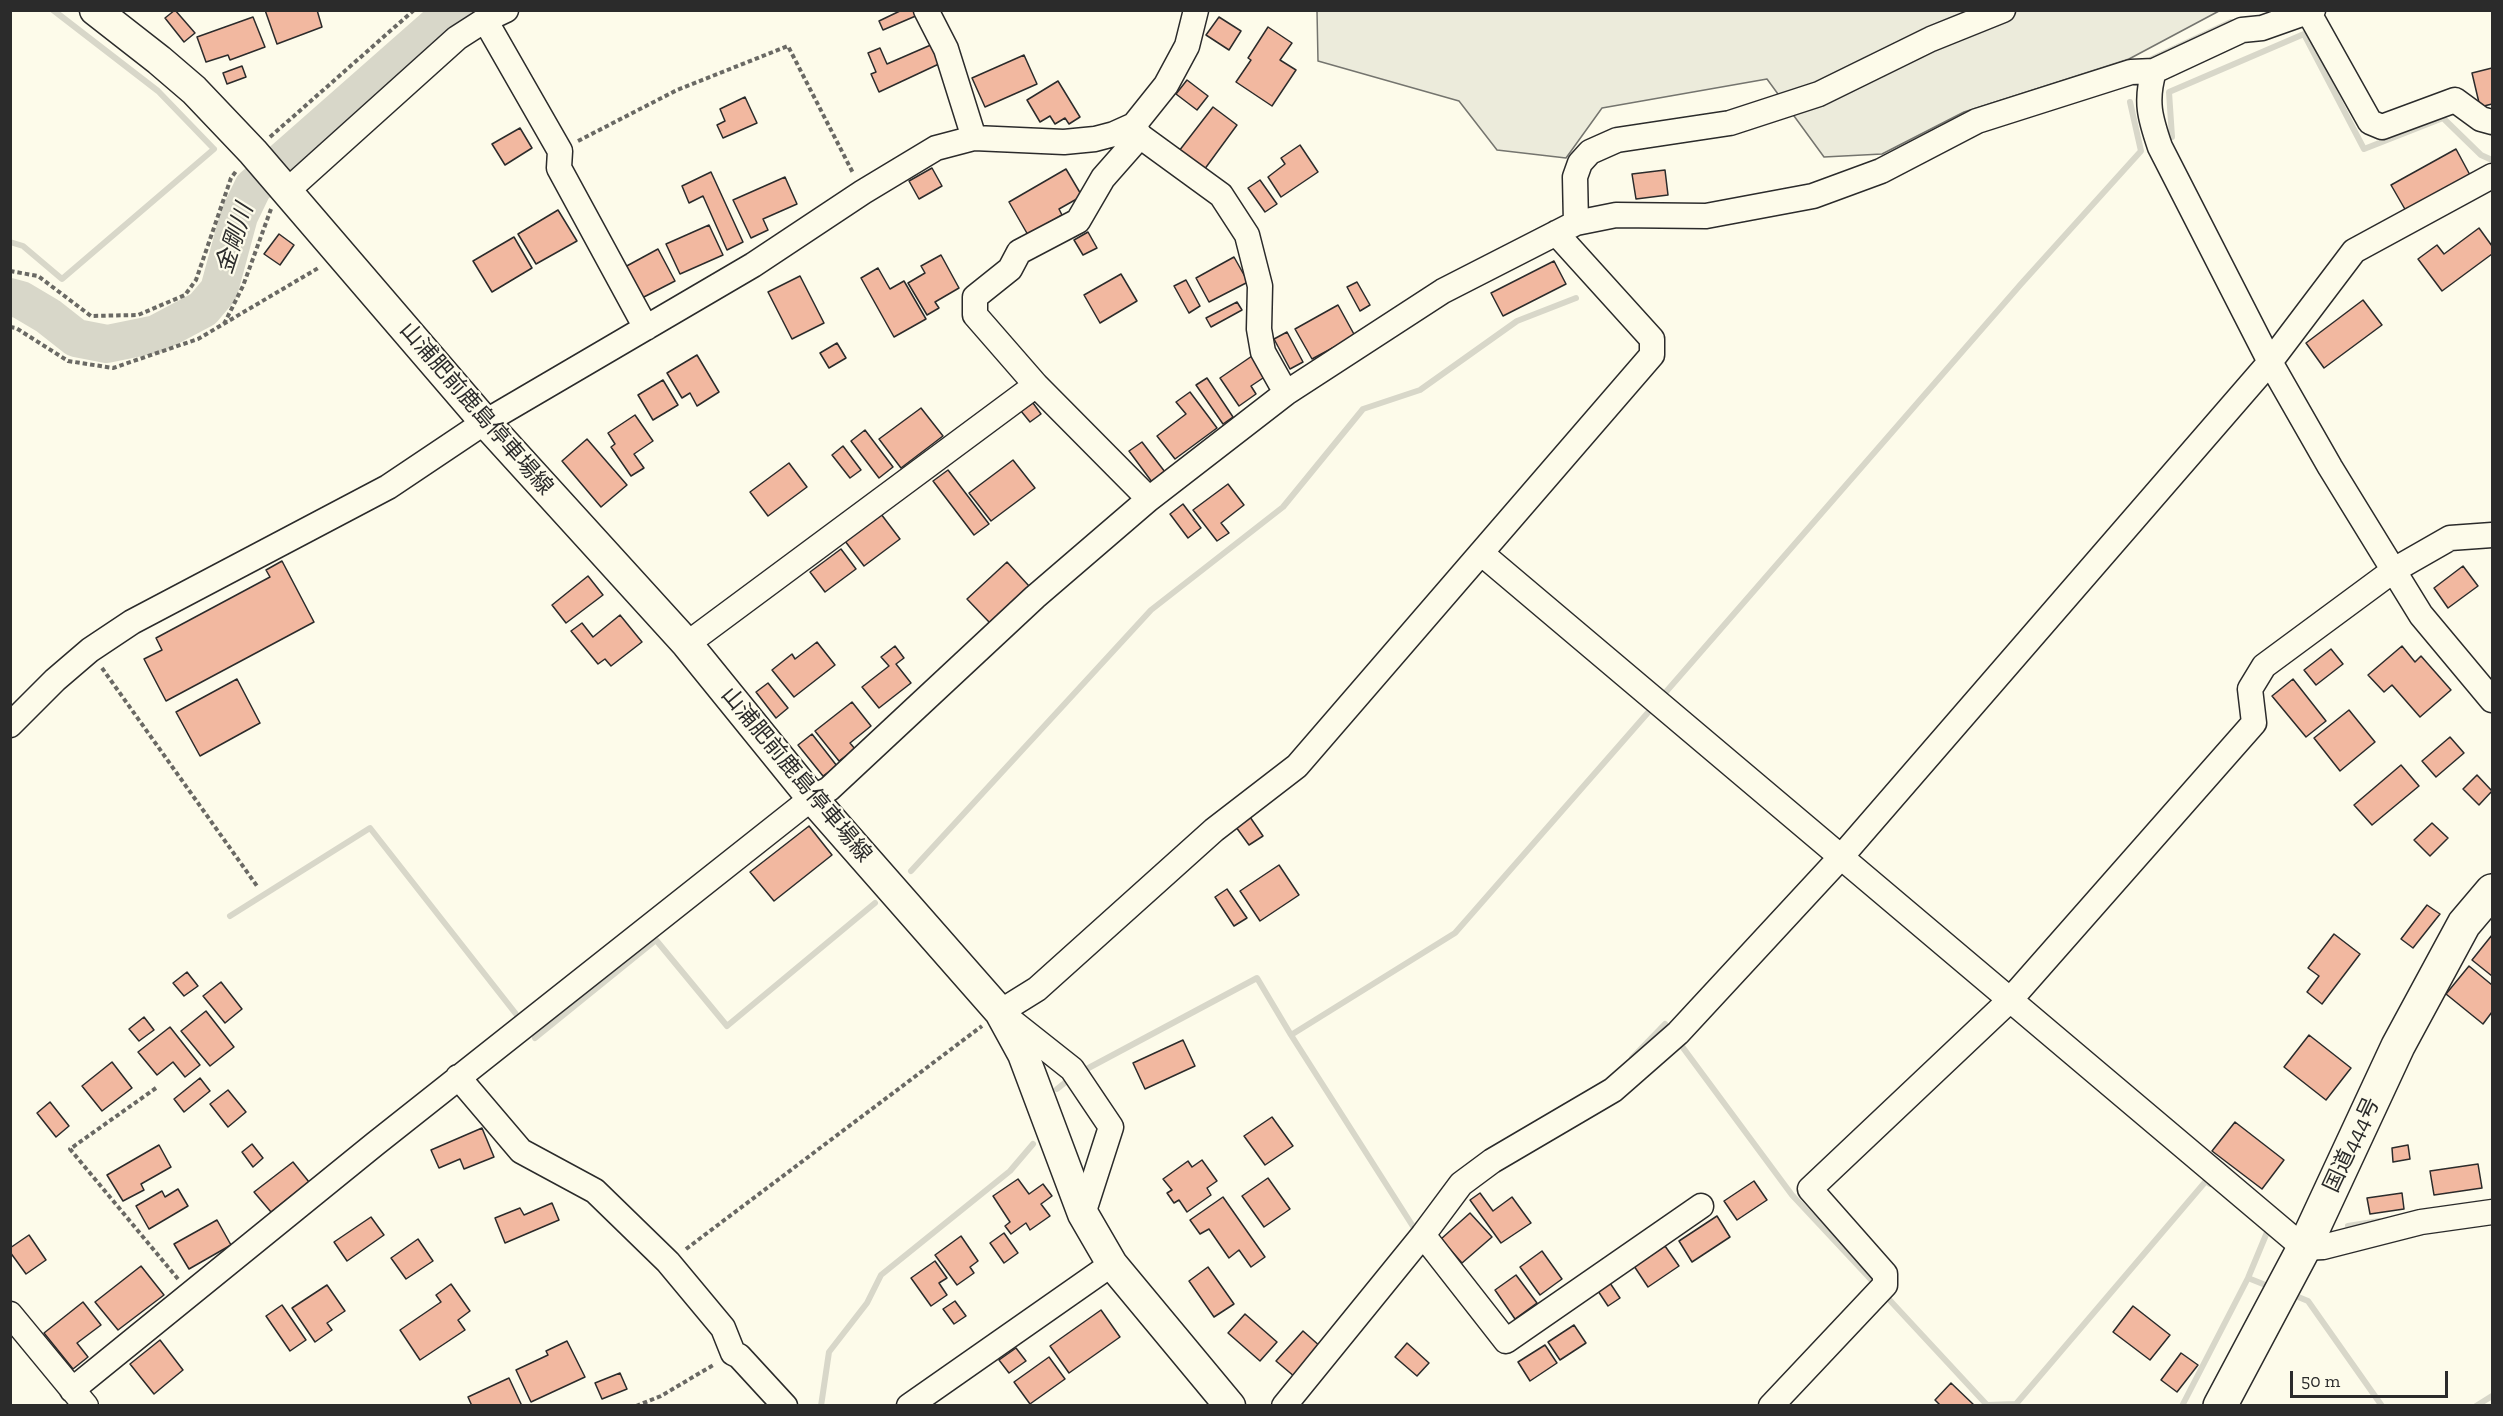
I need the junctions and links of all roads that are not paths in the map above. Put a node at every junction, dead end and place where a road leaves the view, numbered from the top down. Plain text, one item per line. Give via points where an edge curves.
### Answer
1 (95, 10) edge
2 (926, 10) edge
3 (1196, 10) edge
4 (2003, 10) edge
5 (2260, 10) edge
6 (2311, 12) edge
7 (496, 15) edge
8 (2242, 30) junction
9 (2154, 71) junction
10 (2493, 122) edge
11 (1137, 131) junction
12 (975, 138) junction
13 (2493, 176) edge
14 (287, 191) junction
15 (1566, 228) junction
16 (646, 328) junction
17 (2270, 362) junction
18 (1036, 385) junction
19 (1286, 393) junction
20 (485, 422) junction
21 (1149, 499) junction
22 (2493, 535) edge
23 (1481, 553) junction
24 (2394, 570) junction
25 (687, 644) junction
26 (2493, 700) edge
27 (10, 725) edge
28 (812, 798) junction
29 (1841, 857) junction
30 (2493, 891) edge
31 (2010, 1000) junction
32 (1000, 1012) junction
33 (458, 1077) junction
34 (1701, 1206) dead end
35 (2493, 1212) edge
36 (1083, 1214) junction
37 (1423, 1235) junction
38 (2304, 1248) junction
39 (1112, 1264) junction
40 (10, 1314) edge
41 (79, 1398) edge
42 (786, 1406) edge
43 (909, 1406) edge
44 (1230, 1406) edge
45 (1284, 1406) edge
46 (1771, 1406) edge
47 (2220, 1406) edge

1 - 14 main road, 山浦肥前鹿島停車場線 via 194,90
2 - 12 street via 946,49
3 - 11 street via 1187,46
4 - 15 street via 1931,39 1819,94 1730,123 1617,140 1590,153 1580,163 1575,177
5 - 8 street
6 - 8 street via 2262,28
6 - 10 street via 2370,122 2382,127 2455,100 2481,119
7 - 14 street via 457,38
7 - 16 street via 560,151 559,168
8 - 9 street
9 - 15 street via 2131,72 1977,121 1881,171 1813,196 1706,216 1616,215
9 - 17 street via 2148,93 2150,117 2160,147
11 - 12 street via 1064,142
11 - 18 street via 1078,221 1019,252 1010,269 975,297 975,315
11 - 19 street via 1221,195 1247,235 1260,286 1263,352
12 - 16 street via 936,148
13 - 17 street via 2354,251
14 - 20 main road, 山浦肥前鹿島停車場線
15 - 19 street via 1443,291
15 - 23 street via 1652,339 1652,355
16 - 20 street
17 - 24 street
17 - 29 street
18 - 21 street
18 - 25 street
19 - 21 street
20 - 25 main road, 山浦肥前鹿島停車場線
20 - 27 street via 388,486 132,622 90,650
21 - 28 street via 1035,597 829,789
22 - 24 street via 2450,538
23 - 29 street
23 - 32 street via 1297,766 1214,830 1037,989
24 - 26 street via 2421,615
24 - 31 street via 2264,666 2250,689 2254,723
25 - 28 main road, 山浦肥前鹿島停車場線
28 - 32 main road, 山浦肥前鹿島停車場線
28 - 33 street
29 - 31 street
29 - 37 street via 1674,1037 1612,1090 1492,1161 1461,1184
30 - 38 highway, 国道444号 via 2464,924 2398,1046
31 - 38 street
31 - 46 street via 1810,1189 1885,1274 1879,1290
32 - 36 main road, 山浦肥前鹿島停車場線 via 1023,1054
32 - 36 street via 1077,1074 1111,1127
33 - 41 street via 190,1293
33 - 42 street via 521,1150 595,1191 668,1262 723,1328 733,1353
34 - 37 street via 1506,1341
35 - 38 street via 2421,1222 2323,1247
36 - 39 main road, 山浦肥前鹿島停車場線
37 - 45 street
38 - 47 highway, 国道444号
39 - 43 street
39 - 44 main road, 山浦肥前鹿島停車場線
40 - 41 street

